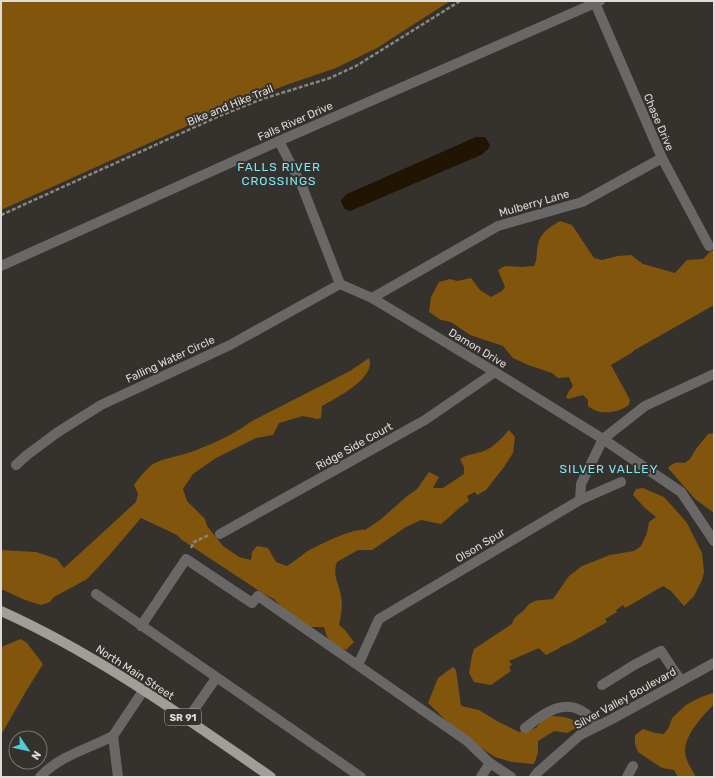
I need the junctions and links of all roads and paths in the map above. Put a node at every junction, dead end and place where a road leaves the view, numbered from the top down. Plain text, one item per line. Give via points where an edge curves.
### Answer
1 (460, 1) edge
2 (598, 2) edge
3 (279, 141) junction
4 (662, 158) junction
5 (1, 215) edge
6 (709, 246) dead end
7 (1, 266) edge
8 (340, 284) junction
9 (372, 298) junction
10 (495, 372) junction
11 (714, 374) edge
12 (603, 439) junction
13 (16, 465) dead end
14 (621, 482) dead end
15 (580, 500) junction
16 (220, 534) joint
17 (714, 541) edge
18 (186, 559) junction
19 (96, 594) dead end
20 (1, 611) edge
21 (141, 626) junction
22 (358, 665) junction
23 (713, 665) edge
24 (216, 678) junction
25 (681, 681) junction
26 (602, 685) dead end
27 (143, 691) junction
28 (187, 720) junction
29 (598, 726) junction
30 (525, 728) dead end
31 (113, 736) junction
32 (490, 763) junction
33 (633, 766) dead end
34 (40, 777) edge
35 (118, 777) edge
36 (271, 777) edge
37 (361, 777) edge
38 (481, 777) edge
39 (511, 777) edge
40 (534, 777) edge
41 (627, 777) edge

1 - 5 path, Bike and Hike Trail via 379,53 330,78 262,99 217,117
2 - 3 street, Falls River Drive
2 - 4 street, Chase Drive
3 - 7 street, Falls River Drive
3 - 8 street via 302,186
4 - 6 street, Chase Drive
4 - 9 street, Mulberry Lane via 582,202 498,226
8 - 9 street, Damon Drive
8 - 13 street, Falling Water Circle via 230,345 101,405 58,432
9 - 10 street, Damon Drive
10 - 12 street, Damon Drive
10 - 16 street, Ridge Side Court via 425,420
11 - 12 street via 645,406
12 - 15 street via 581,484
12 - 17 street, Damon Drive via 681,492
14 - 15 street, Olson Spur
15 - 22 street, Olson Spur via 379,619
16 - 18 path via 214,532 194,542
18 - 21 street
18 - 22 street via 252,604 258,596
19 - 21 street
20 - 27 main road, North Main Street / SR 91 via 31,624 103,664
21 - 24 street
22 - 32 street via 467,741
23 - 25 street, Silver Valley Boulevard
24 - 28 street
24 - 37 street
25 - 26 street via 662,651
25 - 29 street, Silver Valley Boulevard
27 - 28 main road, North Main Street / SR 91
27 - 31 street
28 - 36 main road, North Main Street / SR 91
29 - 30 street via 584,712 558,707 544,713
29 - 40 street, Silver Valley Boulevard via 580,735
31 - 34 street via 73,753
31 - 35 street
32 - 38 street
32 - 39 street
33 - 41 street

